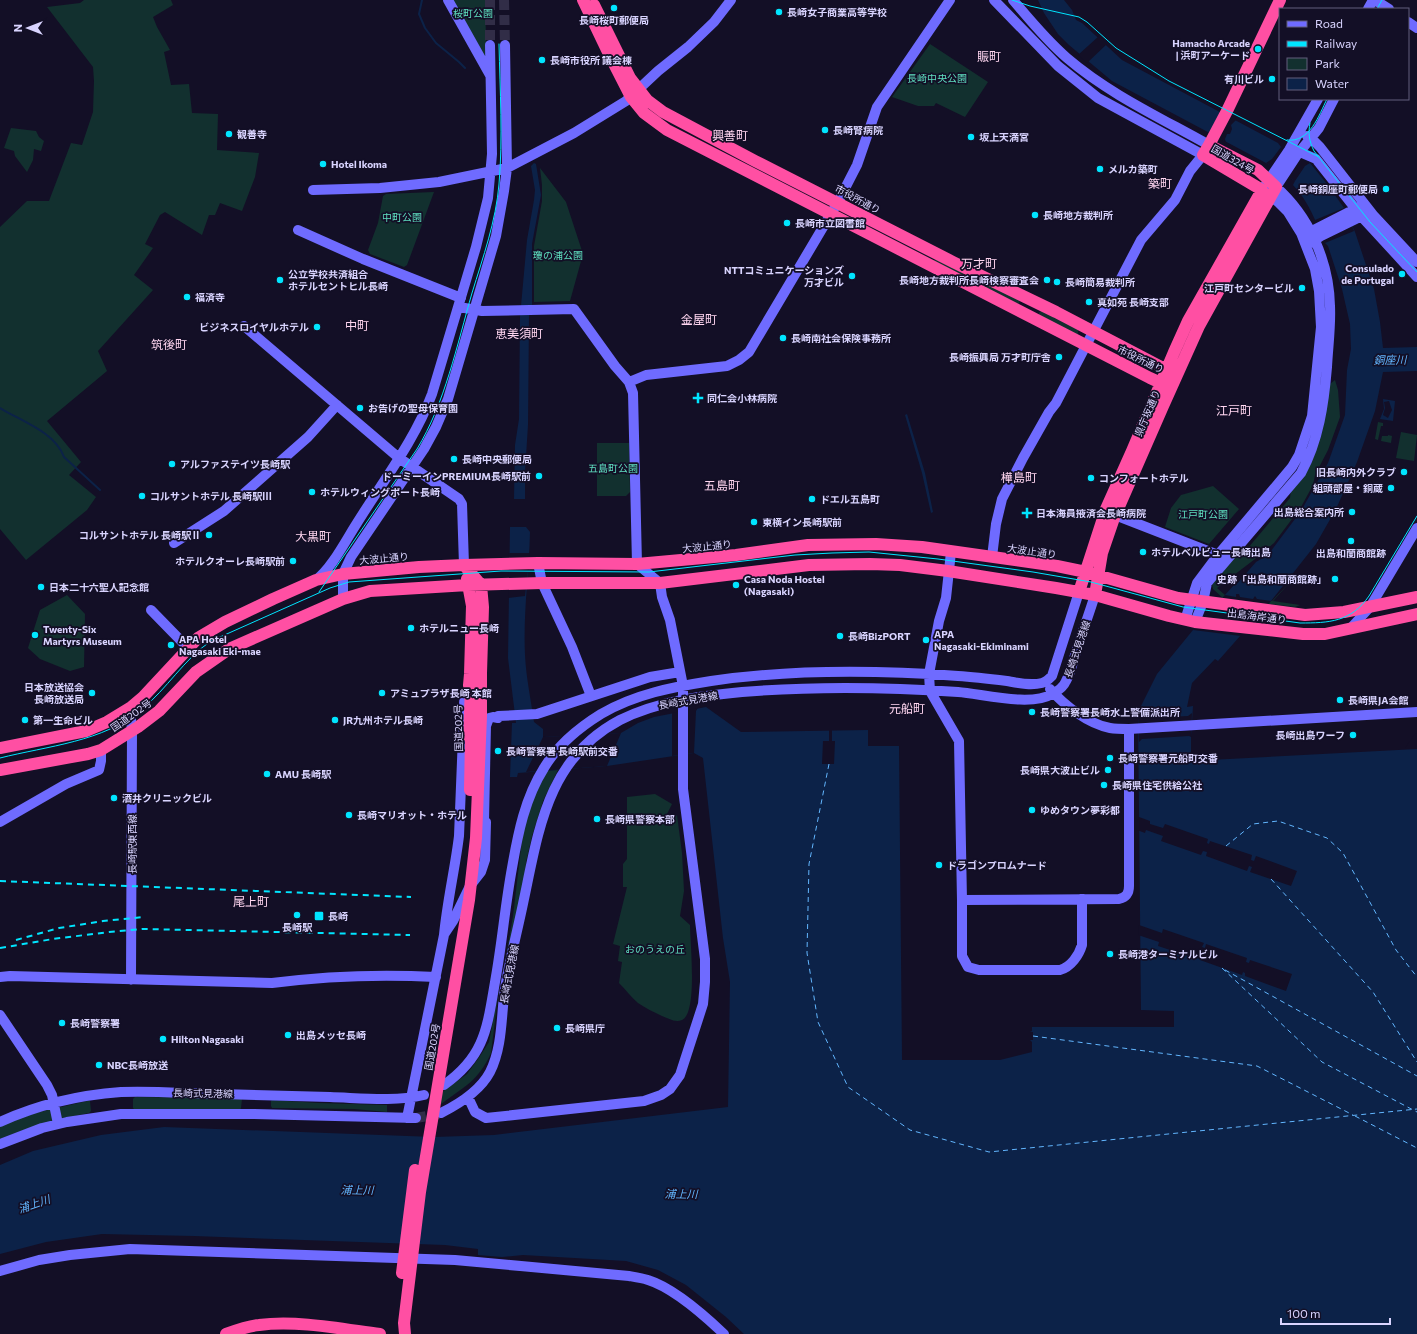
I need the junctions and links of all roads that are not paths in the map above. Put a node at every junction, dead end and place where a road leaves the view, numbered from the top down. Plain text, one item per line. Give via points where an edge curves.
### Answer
1 (448, 0) edge
2 (583, 0) edge
3 (592, 0) edge
4 (732, 0) edge
5 (950, 0) edge
6 (994, 0) edge
7 (1013, 0) edge
8 (1280, 0) edge
9 (1374, 0) edge
10 (1386, 6) edge
11 (490, 44) tunnel mouth
12 (505, 45) tunnel mouth
13 (491, 76) junction
14 (634, 93) junction
15 (1317, 100) edge
16 (1333, 100) edge
17 (1299, 132) junction
18 (1311, 138) junction
19 (1209, 145) junction
20 (1294, 151) junction
21 (507, 168) junction
22 (490, 172) junction
23 (1269, 188) junction
24 (313, 190) dead end
25 (838, 202) junction
26 (1368, 207) junction
27 (832, 215) junction
28 (1353, 216) junction
29 (298, 230) dead end
30 (1312, 236) junction
31 (1417, 262) edge
32 (1417, 277) edge
33 (460, 302) junction
34 (474, 310) junction
35 (244, 326) dead end
36 (1093, 332) junction
37 (1086, 345) junction
38 (1167, 370) junction
39 (629, 382) junction
40 (1173, 382) junction
41 (1161, 383) junction
42 (337, 405) junction
43 (399, 458) junction
44 (412, 467) junction
45 (1115, 515) junction
46 (1417, 528) edge
47 (174, 543) dead end
48 (951, 552) junction
49 (1218, 555) junction
50 (351, 556) junction
51 (992, 557) junction
52 (534, 563) junction
53 (637, 564) junction
54 (464, 565) junction
55 (359, 572) junction
56 (948, 572) junction
57 (1086, 572) junction
58 (343, 574) junction
59 (1099, 575) junction
60 (316, 580) junction
61 (542, 583) junction
62 (660, 584) junction
63 (468, 585) junction
64 (481, 585) junction
65 (1079, 592) junction
66 (1095, 594) junction
67 (1417, 597) edge
68 (343, 599) junction
69 (1198, 601) junction
70 (1370, 607) junction
71 (151, 610) dead end
72 (1417, 614) edge
73 (1194, 621) junction
74 (1350, 629) junction
75 (189, 649) junction
76 (680, 672) junction
77 (929, 674) junction
78 (1045, 683) junction
79 (469, 685) junction
80 (683, 686) junction
81 (930, 691) junction
82 (1054, 693) junction
83 (591, 696) junction
84 (684, 699) junction
85 (130, 708) junction
86 (1417, 712) edge
87 (480, 717) junction
88 (1133, 729) junction
89 (132, 731) junction
90 (467, 737) junction
91 (0, 748) edge
92 (101, 750) junction
93 (0, 770) edge
94 (0, 822) edge
95 (484, 822) junction
96 (472, 838) junction
97 (458, 849) junction
98 (455, 864) junction
99 (484, 865) junction
100 (1082, 899) junction
101 (962, 900) junction
102 (444, 935) junction
103 (0, 977) edge
104 (436, 977) junction
105 (131, 980) junction
106 (0, 1015) edge
107 (444, 1085) dead end
108 (424, 1095) dead end
109 (468, 1097) junction
110 (411, 1098) junction
111 (54, 1104) junction
112 (440, 1113) tunnel mouth
113 (0, 1122) edge
114 (58, 1124) junction
115 (0, 1144) edge
116 (0, 1271) edge
117 (226, 1334) edge
118 (380, 1334) edge
119 (397, 1334) edge
120 (405, 1334) edge
121 (724, 1334) edge

1 - 13 street
2 - 14 highway, 市役所通り via 606,48
3 - 14 highway, 市役所通り via 627,72
4 - 14 street via 688,47
5 - 25 street via 877,107 857,165
6 - 19 street via 1058,66 1098,98
7 - 19 street via 1048,41 1084,71 1107,88
8 - 19 highway, 国道324号
9 - 10 street
11 - 13 street
12 - 21 street
13 - 22 street
14 - 21 street via 623,103 574,133
14 - 25 highway, 市役所通り via 673,118
14 - 27 highway, 市役所通り via 644,113 667,130
15 - 17 street
16 - 18 street
17 - 18 street
17 - 20 street
18 - 20 street
18 - 26 street
19 - 23 highway, 国道324号
19 - 36 street via 1175,200 1141,240
20 - 23 street
20 - 28 street via 1316,159
21 - 22 street
21 - 34 street via 496,236
22 - 24 street via 439,182 380,188
22 - 33 street via 483,221
23 - 30 street via 1278,202
23 - 38 highway, 県庁坂通り via 1188,321
23 - 40 highway, 県庁坂通り
25 - 27 street
25 - 36 highway, 市役所通り
26 - 28 street
26 - 31 street
27 - 37 highway, 市役所通り
27 - 39 street via 750,352 727,366 646,376
28 - 30 street
28 - 32 street
29 - 33 street
30 - 49 street via 1320,327 1317,374 1309,429 1292,467
30 - 69 street via 1324,267 1330,305 1326,375 1318,431 1309,459 1301,473 1207,583
33 - 34 street
33 - 43 street via 424,416
34 - 39 street via 574,309
34 - 44 street via 448,399 436,426
35 - 42 street
36 - 37 street
36 - 38 highway, 市役所通り
37 - 41 highway, 市役所通り
37 - 51 street via 1002,499
38 - 40 highway, 市役所通り
38 - 41 highway, 県庁坂通り
39 - 53 street via 633,393
40 - 41 highway, 市役所通り
40 - 45 highway, 県庁坂通り
41 - 57 highway, 県庁坂通り via 1106,509
42 - 43 street
42 - 47 street via 308,437 224,511
43 - 44 street
43 - 60 street via 323,575
44 - 50 street
44 - 54 street via 459,499 462,504
45 - 49 street
45 - 59 highway, 県庁坂通り via 1102,553
46 - 70 street
48 - 51 highway, 大波止通り
48 - 53 highway, 大波止通り via 876,544 808,545
48 - 56 street
49 - 69 street via 1197,583
50 - 55 street
50 - 58 street
51 - 57 highway, 大波止通り
52 - 53 highway, 大波止通り
52 - 54 highway, 大波止通り
52 - 61 street
53 - 62 street
54 - 55 highway, 大波止通り
54 - 63 highway, 国道202号
54 - 64 highway
55 - 58 highway, 大波止通り
56 - 62 highway via 900,565 820,564
56 - 65 highway
56 - 77 street via 946,598
57 - 59 highway, 大波止通り
57 - 65 highway, 県庁坂通り
58 - 60 highway, 大波止通り
58 - 68 street
59 - 66 highway, 県庁坂通り
59 - 69 highway, 出島海岸通り via 1178,598
60 - 75 highway, 国道202号 via 225,622 198,638
61 - 62 highway
61 - 64 highway
61 - 83 street via 572,647
62 - 76 street
63 - 64 highway
63 - 68 highway via 370,591
63 - 79 highway, 国道202号 via 472,606
64 - 87 highway, 国道202号 via 483,607
65 - 66 highway
65 - 78 street, 長崎式見港線 via 1052,676
66 - 73 highway, 出島海岸通り
66 - 82 street, 長崎式見港線 via 1066,683
67 - 70 highway, 出島海岸通り
68 - 89 highway, 国道202号 via 229,649 196,672 159,711
69 - 70 highway, 出島海岸通り via 1305,615
69 - 73 street
70 - 74 street
71 - 75 street
72 - 74 highway, 出島海岸通り
73 - 74 highway, 出島海岸通り via 1303,634 1325,634
75 - 85 highway, 国道202号
76 - 80 street
76 - 83 street via 650,676
77 - 78 street, 長崎式見港線 via 1029,684
77 - 80 street, 長崎式見港線 via 797,672
77 - 81 street
78 - 82 street
79 - 87 highway, 国道202号 via 469,710
79 - 90 street, 長崎式見港線 via 466,685 462,736
80 - 84 street
80 - 107 street, 長崎式見港線 via 648,693 602,713 552,755 543,768 529,797 518,832 487,1028 471,1061
81 - 82 street, 長崎式見港線 via 1029,700 1041,699
81 - 84 street, 長崎式見港線 via 887,688 794,688
81 - 101 street via 959,741
82 - 88 street via 1093,722 1110,728
83 - 87 street via 537,714
84 - 109 street, 長崎式見港線 via 637,712 596,735 568,764 556,784 546,806 532,858 505,987 495,1057 485,1079
84 - 109 street via 683,788 705,959 705,982 703,1004 680,1075 670,1089 644,1101 494,1118 486,1118 475,1112
85 - 89 street, 長崎駅東西線
85 - 91 highway, 国道202号 via 86,731
86 - 88 street
87 - 90 highway, 国道202号
87 - 95 street, 長崎式見港線
87 - 96 highway, 国道202号
88 - 100 street via 1129,891 1125,897 1119,899
89 - 92 highway, 国道202号
89 - 105 street, 長崎駅東西線
90 - 96 highway, 国道202号
90 - 97 street, 長崎式見港線
92 - 93 highway, 国道202号
92 - 94 street via 99,770 66,784
95 - 97 street via 481,857 461,859
95 - 99 street, 長崎式見港線
96 - 119 highway, 国道202号 via 412,1191
96 - 120 highway, 国道202号 via 469,900 420,1192 404,1323
97 - 98 street, 長崎式見港線
98 - 99 street via 479,862
98 - 102 street, 長崎式見港線
99 - 102 street, 長崎式見港線
100 - 101 street
100 - 101 street via 1080,952 1068,966 1060,970 979,970 968,967 962,956
102 - 104 street, 長崎式見港線
103 - 105 street
104 - 105 street via 317,978 272,983
104 - 110 street, 長崎式見港線
106 - 111 street via 47,1085
108 - 110 street, 長崎式見港線
109 - 112 street, 長崎式見港線
110 - 111 street, 長崎式見港線 via 130,1092 89,1096
110 - 114 street, 長崎式見港線 via 411,1118 147,1113 94,1117
111 - 113 street, 長崎式見港線
111 - 114 street
114 - 115 street, 長崎式見港線
116 - 121 street via 39,1260 130,1249 480,1262 648,1280 667,1288
117 - 118 highway via 259,1325 280,1324

